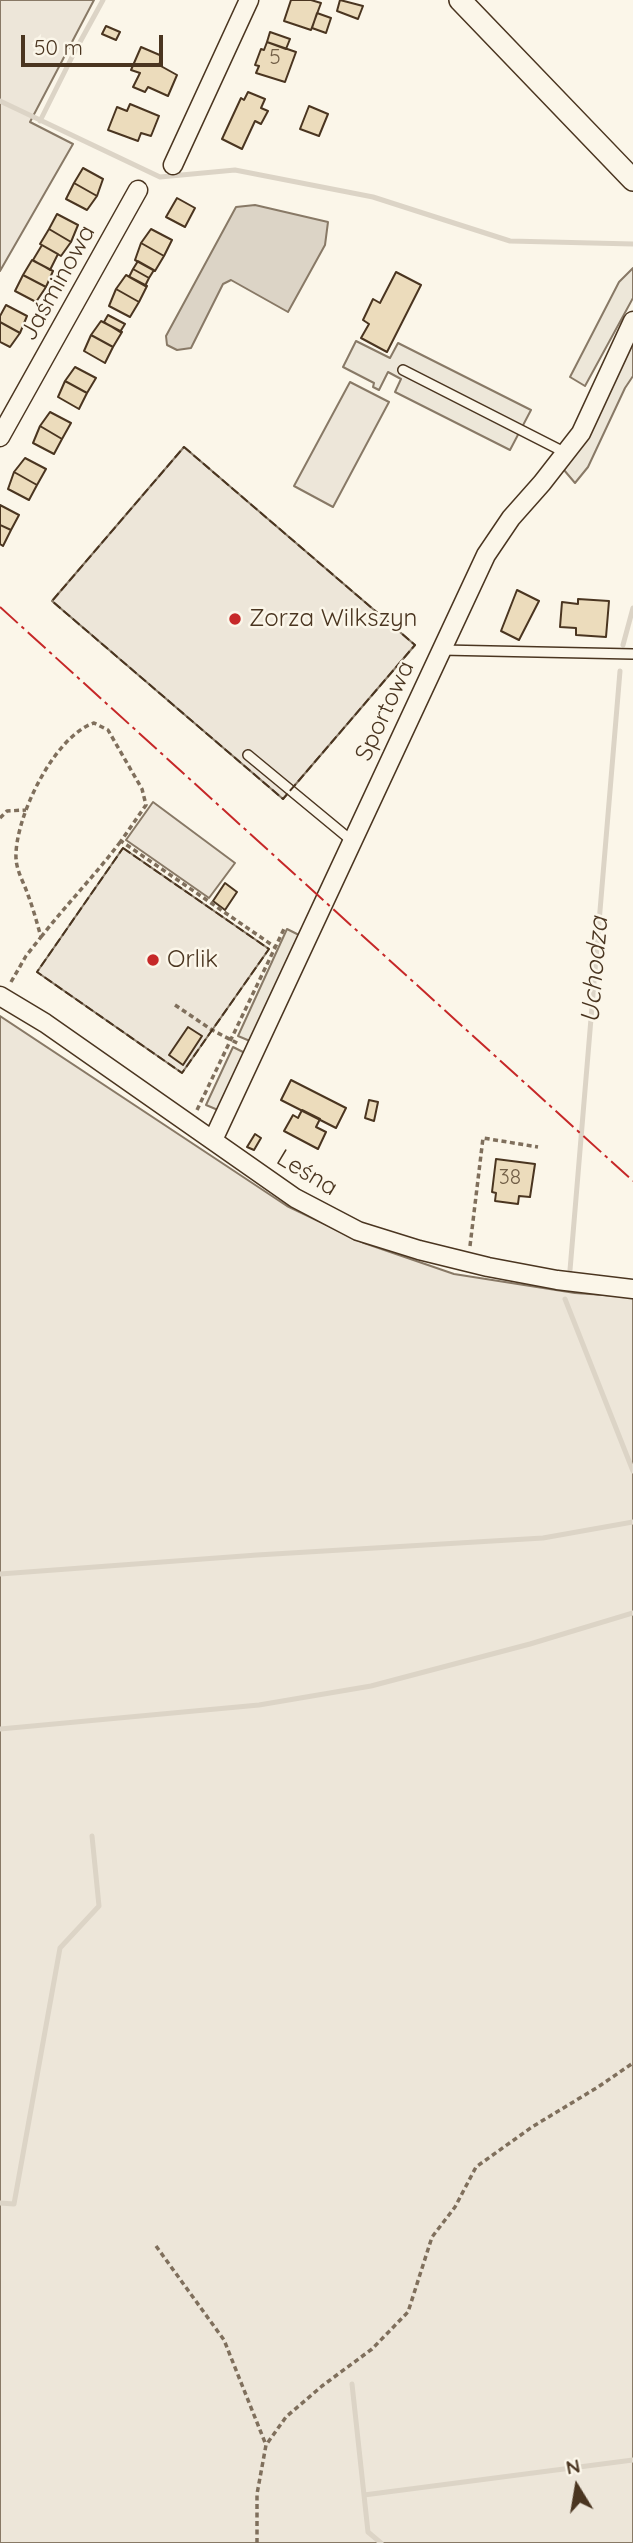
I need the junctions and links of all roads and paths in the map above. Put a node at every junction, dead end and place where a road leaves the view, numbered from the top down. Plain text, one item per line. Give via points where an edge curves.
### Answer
1 (249, 0) edge
2 (460, 0) edge
3 (173, 165) dead end
4 (633, 180) edge
5 (138, 190) dead end
6 (633, 321) edge
7 (403, 370) dead end
8 (0, 438) edge
9 (566, 453) junction
10 (440, 650) junction
11 (633, 654) edge
12 (248, 755) dead end
13 (26, 810) junction
14 (0, 818) edge
15 (121, 841) junction
16 (352, 841) junction
17 (284, 929) dead end
18 (41, 937) junction
19 (275, 947) junction
20 (0, 997) edge
21 (175, 1005) dead end
22 (230, 1040) junction
23 (190, 1124) junction
24 (212, 1140) junction
25 (538, 1147) dead end
26 (468, 1262) junction
27 (633, 1289) edge
28 (633, 2063) edge
29 (156, 2246) dead end
30 (266, 2445) junction
31 (257, 2543) edge

1 - 3 street
2 - 4 street
5 - 8 street, Jaśminowa
6 - 9 street, Sportowa via 581,433
7 - 9 lane
9 - 10 street, Sportowa via 486,555
10 - 11 lane
10 - 16 street, Sportowa
12 - 16 lane
13 - 14 path via 6,811
13 - 15 path via 51,759 94,723 108,730 142,789 146,805
13 - 18 path via 16,862
15 - 18 path
15 - 19 path
16 - 24 street, Sportowa
17 - 19 path
18 - 20 path
19 - 22 path
20 - 23 street, Leśna
21 - 22 path
22 - 23 path
23 - 24 street, Leśna
24 - 26 street, Leśna via 295,1198 358,1231
25 - 26 path via 483,1138
26 - 27 street, Leśna
28 - 30 path via 476,2167 455,2207 432,2237 408,2312 372,2349 286,2417
29 - 30 path via 224,2340
30 - 31 path via 257,2494

